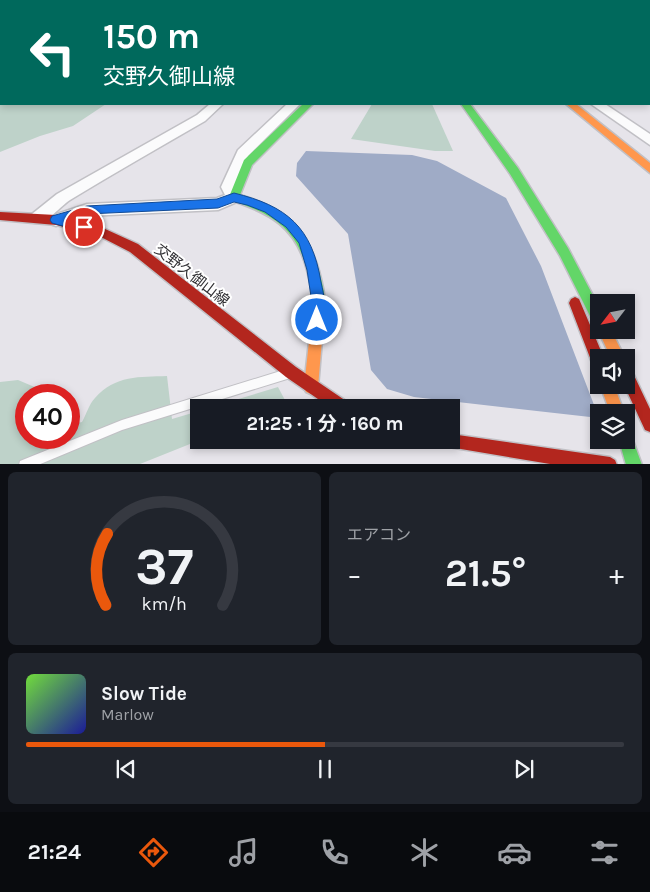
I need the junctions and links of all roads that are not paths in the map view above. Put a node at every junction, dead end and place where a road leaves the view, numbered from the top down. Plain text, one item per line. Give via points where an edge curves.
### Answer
1 (216, 105) edge
2 (293, 105) edge
3 (307, 105) edge
4 (466, 105) edge
5 (571, 105) edge
6 (598, 105) edge
7 (650, 140) edge
8 (650, 169) edge
9 (514, 171) junction
10 (234, 197) junction
11 (0, 216) edge
12 (37, 218) junction
13 (56, 220) junction
14 (558, 265) dead end
15 (570, 291) dead end
16 (590, 303) edge
17 (593, 349) edge
18 (291, 372) junction
19 (311, 387) junction
20 (635, 393) edge
21 (330, 399) edge
22 (650, 425) edge
23 (460, 443) edge
24 (629, 449) edge
25 (24, 464) edge
26 (610, 464) edge
27 (634, 464) edge

1 - 12 street via 200,118 62,198
2 - 10 street via 243,153 228,187
3 - 10 main road via 248,163
4 - 9 main road
5 - 8 main road
6 - 7 street
9 - 14 main road
9 - 16 main road via 564,252
10 - 13 street via 218,204 87,210
10 - 19 main road via 269,209 290,223 304,241 319,303
11 - 12 main road, 交野久御山線
12 - 13 main road, 交野久御山線
13 - 18 main road, 交野久御山線 via 99,231 134,248
15 - 17 main road
18 - 19 main road, 交野久御山線
18 - 25 lane via 122,425
19 - 21 main road, 交野久御山線
20 - 22 main road
23 - 26 main road
24 - 27 main road

